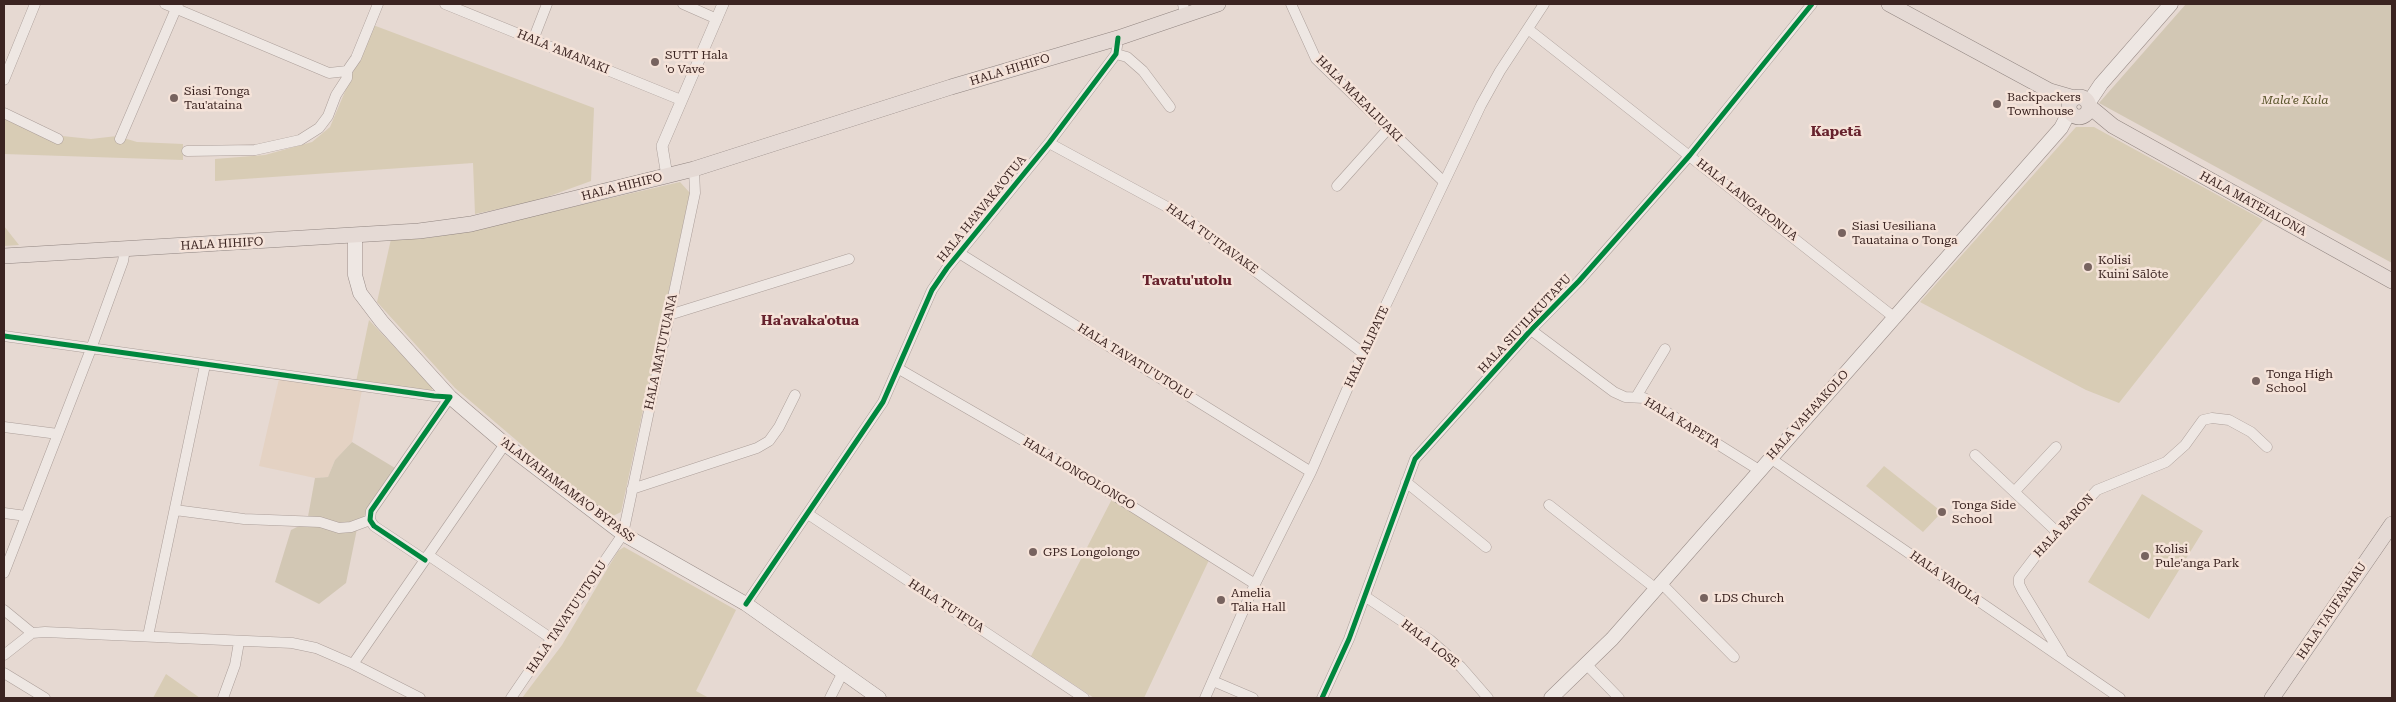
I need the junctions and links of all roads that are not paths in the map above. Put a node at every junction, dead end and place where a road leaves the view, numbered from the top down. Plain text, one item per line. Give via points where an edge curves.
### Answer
1 (36, 4) edge
2 (165, 4) edge
3 (378, 4) edge
4 (445, 4) edge
5 (547, 4) edge
6 (682, 4) edge
7 (723, 4) edge
8 (1218, 4) edge
9 (1291, 4) edge
10 (1544, 4) edge
11 (1812, 4) edge
12 (1890, 4) edge
13 (2171, 4) edge
14 (177, 6) edge
15 (1184, 9) edge
16 (717, 19) junction
17 (1528, 29) junction
18 (1118, 38) junction
19 (534, 40) junction
20 (1116, 54) junction
21 (346, 71) junction
22 (4, 80) edge
23 (681, 100) junction
24 (1170, 107) dead end
25 (2079, 107) junction
26 (4, 113) edge
27 (1388, 128) junction
28 (58, 139) dead end
29 (120, 139) dead end
30 (1049, 143) junction
31 (187, 151) dead end
32 (1690, 155) junction
33 (694, 169) junction
34 (667, 176) junction
35 (1444, 182) junction
36 (1337, 186) dead end
37 (354, 235) junction
38 (124, 249) junction
39 (960, 253) junction
40 (4, 256) edge
41 (849, 259) dead end
42 (2392, 281) edge
43 (669, 315) junction
44 (1895, 318) junction
45 (1531, 330) junction
46 (4, 336) edge
47 (91, 349) junction
48 (1665, 349) dead end
49 (1363, 353) junction
50 (205, 365) junction
51 (898, 369) junction
52 (795, 395) dead end
53 (450, 397) junction
54 (1636, 397) junction
55 (4, 427) edge
56 (58, 434) junction
57 (505, 444) junction
58 (2056, 447) dead end
59 (2267, 447) dead end
60 (1975, 455) dead end
61 (1770, 458) junction
62 (1760, 470) junction
63 (1311, 472) junction
64 (1406, 482) junction
65 (632, 489) junction
66 (2015, 491) junction
67 (1549, 505) dead end
68 (175, 510) junction
69 (4, 513) edge
70 (808, 514) junction
71 (26, 516) junction
72 (370, 520) junction
73 (2392, 524) edge
74 (2057, 532) junction
75 (623, 534) junction
76 (1486, 547) dead end
77 (426, 557) junction
78 (4, 573) edge
79 (1256, 584) junction
80 (1658, 585) junction
81 (1366, 597) junction
82 (746, 604) junction
83 (4, 610) edge
84 (32, 633) junction
85 (148, 636) junction
86 (552, 639) junction
87 (239, 642) junction
88 (4, 655) edge
89 (1734, 657) dead end
90 (2064, 659) junction
91 (353, 664) junction
92 (1586, 664) junction
93 (843, 672) junction
94 (4, 673) edge
95 (1213, 681) junction
96 (45, 698) edge
97 (223, 698) edge
98 (420, 698) edge
99 (511, 698) edge
100 (830, 698) edge
101 (879, 698) edge
102 (1084, 698) edge
103 (1205, 698) edge
104 (1253, 698) edge
105 (1322, 698) edge
106 (1488, 698) edge
107 (1551, 698) edge
108 (1619, 698) edge
109 (2120, 698) edge
110 (2272, 698) edge

1 - 22 street
2 - 14 street
3 - 21 street via 356,58
4 - 19 street, HALA 'AMANAKI
5 - 19 street
6 - 16 street
7 - 16 street
8 - 15 main road, HALA HIHIFO
9 - 27 street, HALA MAEALIUAKI via 1316,59
10 - 17 street, HALA ALIPATE
11 - 32 street, HALA SIU'ILIKUTAPU
12 - 25 main road, HALA MATEIALONA
13 - 25 main road, HALA VAHA'AKOLO
14 - 21 street via 329,73
14 - 29 street
15 - 18 main road, HALA HIHIFO
16 - 23 street
17 - 32 street, HALA LANGAFONUA
17 - 35 street, HALA ALIPATE via 1480,105
18 - 20 street, HALA HA'AVAKA'OTUA
18 - 33 main road, HALA HIHIFO
19 - 23 street, HALA 'AMANAKI
20 - 24 street via 1127,57 1143,71
20 - 30 street, HALA HA'AVAKA'OTUA
21 - 31 street via 346,78 328,116 320,128 300,140 255,150
23 - 34 street via 662,146
25 - 42 main road, HALA MATEIALONA
25 - 44 main road, HALA VAHA'AKOLO
26 - 28 street
27 - 35 street, HALA MAEALIUAKI
27 - 36 street
30 - 39 street, HALA HA'AVAKA'OTUA
30 - 49 street, HALA TU'ITAVAKE via 1180,214
32 - 44 street, HALA LANGAFONUA
32 - 45 street, HALA SIU'ILIKUTAPU
33 - 34 main road, HALA HIHIFO
33 - 43 street, HALA MATUTUANA via 695,193
34 - 37 main road, HALA HIHIFO via 471,224
35 - 49 street, HALA ALIPATE
37 - 38 main road, HALA HIHIFO
37 - 53 main road, 'ALAIVAHAMAMA'O BYPASS via 355,275 360,293
38 - 40 main road, HALA HIHIFO
38 - 47 street via 123,261
39 - 51 street, HALA HA'AVAKA'OTUA via 932,290
39 - 63 street, HALA TAVATU'UTOLU
41 - 43 street
43 - 65 street, HALA MATUTUANA
44 - 61 main road, HALA VAHA'AKOLO
45 - 54 street, HALA KAPETA via 1614,392 1624,397
45 - 64 street, HALA SIU'ILIKUTAPU via 1421,450
46 - 47 street
47 - 50 street
47 - 56 street
48 - 54 street
49 - 63 street, HALA ALIPATE
50 - 53 street
50 - 68 street
51 - 70 street, HALA HA'AVAKA'OTUA via 883,402
51 - 79 street, HALA LONGOLONGO via 1074,470
52 - 65 street via 769,441
53 - 57 main road, 'ALAIVAHAMAMA'O BYPASS
53 - 72 street via 371,511
54 - 62 street, HALA KAPETA via 1644,398
55 - 56 street
56 - 71 street
57 - 75 main road, 'ALAIVAHAMAMA'O BYPASS
57 - 77 street
58 - 66 street
59 - 74 street, HALA BARON via 2252,432 2229,420 2203,420 2185,445 2166,462 2101,487
60 - 66 street
61 - 62 main road, HALA VAHA'AKOLO
61 - 90 street, HALA VAIOLA
62 - 80 main road, HALA VAHA'AKOLO
63 - 79 street, HALA ALIPATE
64 - 76 street
64 - 81 street, HALA SIU'ILIKUTAPU
65 - 75 street, HALA MATUTUANA
66 - 74 street
67 - 80 street
68 - 72 street via 244,519 320,522 339,528
68 - 85 street
69 - 71 street
70 - 82 street, HALA HA'AVAKA'OTUA
70 - 102 street, HALA TU'IFUA
71 - 78 street
72 - 77 street via 374,526
73 - 110 main road, HALA TAUFA'AHAU
74 - 90 street, HALA BARON via 2024,571 2019,584
75 - 82 main road, 'ALAIVAHAMAMA'O BYPASS
75 - 86 street, HALA TAVATU'UTOLU
77 - 86 street
77 - 91 street
79 - 95 street, HALA ALIPATE
80 - 89 street
80 - 92 main road, HALA VAHA'AKOLO
81 - 105 street, HALA SIU'ILIKUTAPU
81 - 106 street, HALA LOSE via 1430,640 1461,667
82 - 93 main road, 'ALAIVAHAMAMA'O BYPASS
83 - 84 street
84 - 85 street
84 - 88 street
85 - 87 street
86 - 99 street, HALA TAVATU'UTOLU
87 - 91 street via 292,643 316,648
87 - 97 street
90 - 109 street, HALA VAIOLA
91 - 98 street
92 - 107 main road, HALA VAHA'AKOLO
92 - 108 street
93 - 100 street
93 - 101 main road, 'ALAIVAHAMAMA'O BYPASS
94 - 96 street
95 - 103 street, HALA ALIPATE
95 - 104 street

